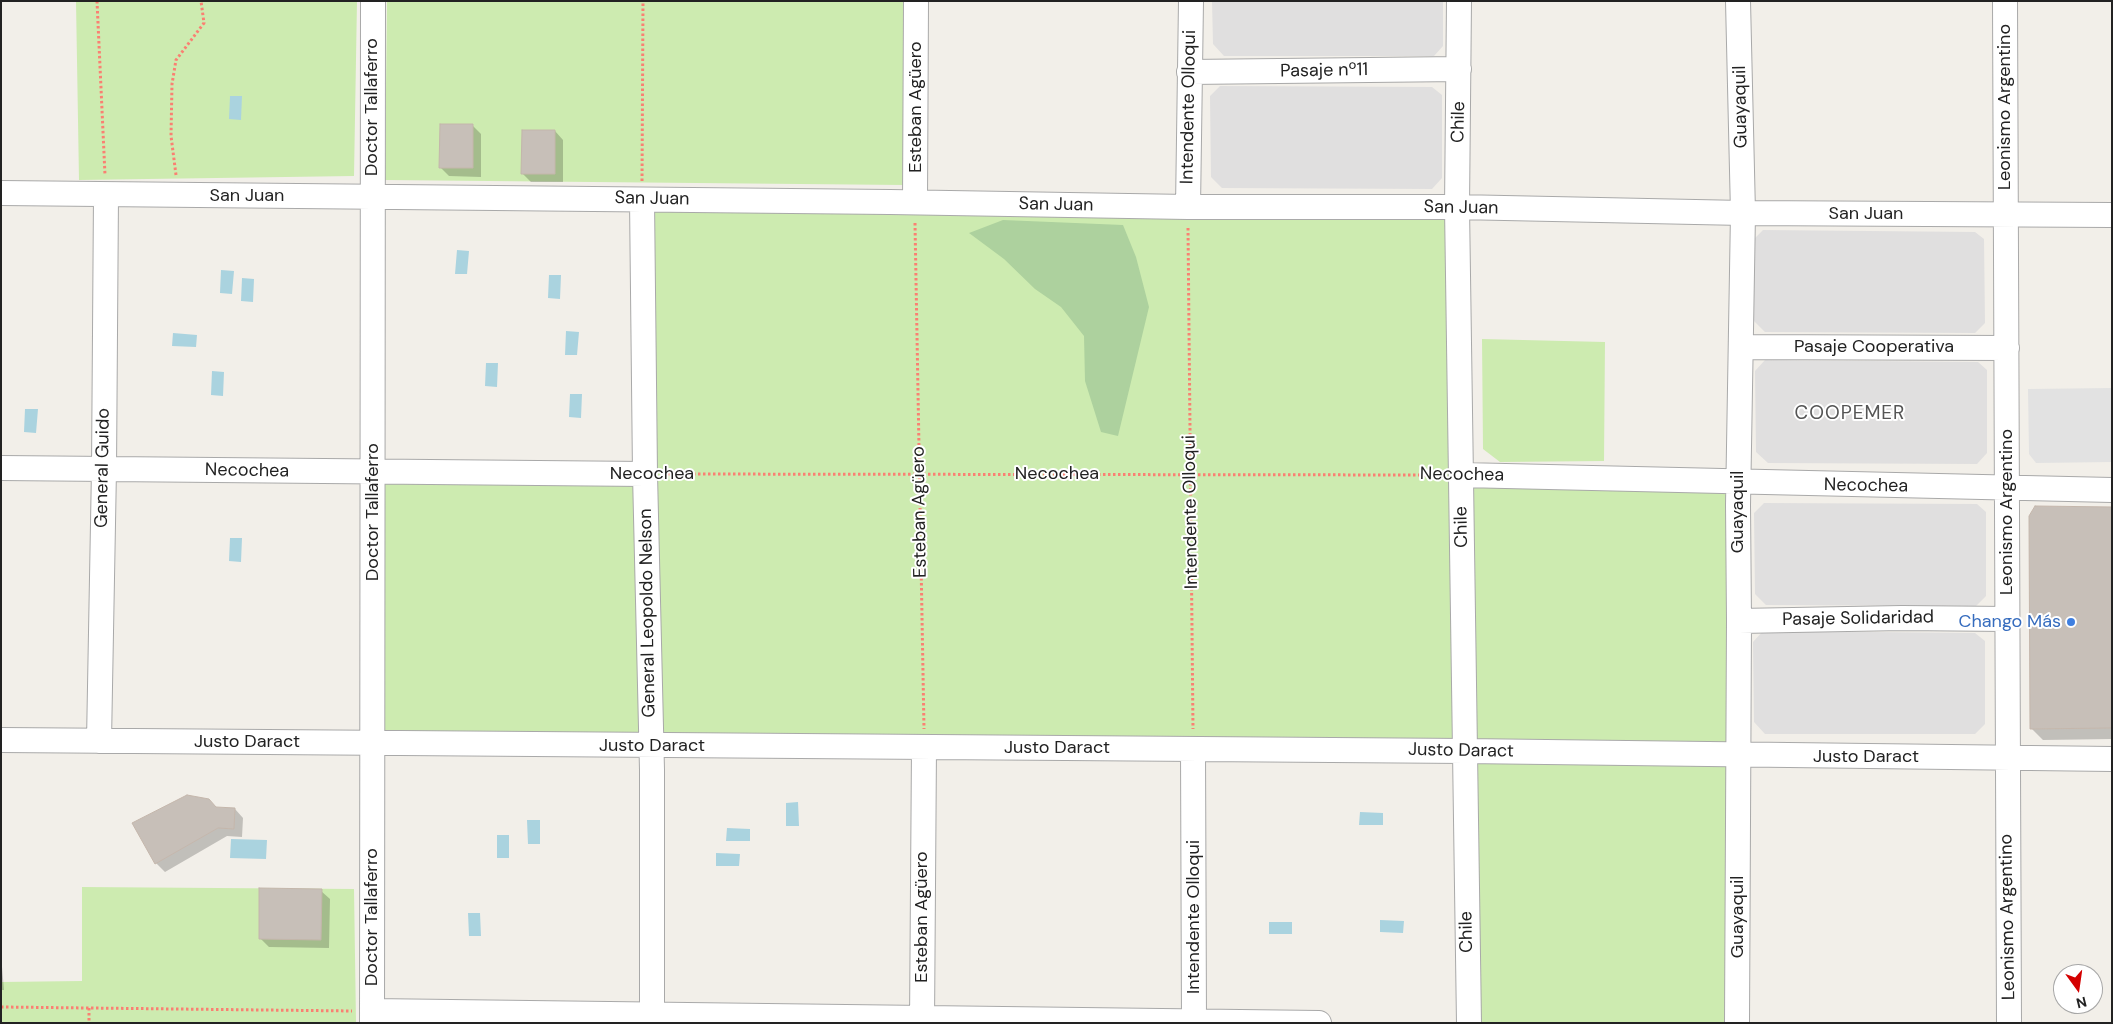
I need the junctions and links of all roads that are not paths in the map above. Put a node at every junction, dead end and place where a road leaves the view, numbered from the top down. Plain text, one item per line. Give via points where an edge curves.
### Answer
1 (373, 1) edge
2 (916, 1) edge
3 (1191, 1) edge
4 (1459, 1) edge
5 (1738, 1) edge
6 (2005, 1) edge
7 (1459, 69) junction
8 (1189, 72) junction
9 (1, 193) edge
10 (106, 195) junction
11 (372, 197) junction
12 (642, 200) junction
13 (915, 202) junction
14 (1188, 207) junction
15 (1458, 207) junction
16 (1743, 213) junction
17 (2006, 214) junction
18 (2112, 215) edge
19 (1741, 347) junction
20 (2007, 348) junction
21 (1, 468) edge
22 (104, 469) junction
23 (373, 472) junction
24 (645, 474) junction
25 (1462, 475) junction
26 (1738, 483) junction
27 (2007, 489) junction
28 (2112, 490) edge
29 (2007, 619) junction
30 (1739, 621) junction
31 (1, 740) edge
32 (99, 741) junction
33 (373, 742) junction
34 (651, 746) junction
35 (924, 747) junction
36 (1193, 749) junction
37 (1465, 751) junction
38 (1738, 756) junction
39 (2007, 758) junction
40 (2112, 759) edge
41 (652, 1014) junction
42 (372, 1017) edge
43 (922, 1020) edge
44 (1194, 1022) edge
45 (1319, 1023) edge
46 (1469, 1023) edge
47 (1737, 1023) edge
48 (2009, 1023) edge

1 - 11 street, Doctor Tallaferro
2 - 13 street, Esteban Agüero
3 - 8 street, Intendente Olloqui
4 - 7 street, Chile
5 - 16 street, Guayaquil
6 - 17 street, Leonismo Argentino
7 - 8 street, Pasaje nº11
7 - 15 street, Chile
8 - 14 street, Intendente Olloqui
9 - 10 street, San Juan
10 - 11 street, San Juan
10 - 22 street, General Guido
11 - 12 street, San Juan
11 - 23 street, Doctor Tallaferro
12 - 13 street, San Juan
12 - 24 street, General Leopoldo Nelson
13 - 14 street, San Juan
14 - 15 street, San Juan
15 - 16 street, San Juan
15 - 25 street, Chile
16 - 17 street, San Juan
16 - 19 street, Guayaquil
17 - 18 street, San Juan
17 - 20 street, Leonismo Argentino
19 - 20 street, Pasaje Cooperativa
19 - 26 street, Guayaquil
20 - 27 street, Leonismo Argentino
21 - 22 street, Necochea
22 - 23 street, Necochea
22 - 32 street, General Guido
23 - 24 street, Necochea
23 - 33 street, Doctor Tallaferro
24 - 34 street, General Leopoldo Nelson
25 - 26 street, Necochea
25 - 37 street, Chile
26 - 27 street, Necochea
26 - 30 street, Guayaquil
27 - 28 street, Necochea
27 - 29 street, Leonismo Argentino
29 - 30 street, Pasaje Solidaridad
29 - 39 street, Leonismo Argentino
30 - 38 street, Guayaquil
31 - 32 street, Justo Daract
32 - 33 street, Justo Daract
33 - 34 street, Justo Daract
33 - 42 street, Doctor Tallaferro
34 - 35 street, Justo Daract
34 - 41 street, General Leopoldo Nelson
35 - 36 street, Justo Daract
35 - 43 street, Esteban Agüero
36 - 37 street, Justo Daract
36 - 44 street, Intendente Olloqui
37 - 38 street, Justo Daract
37 - 46 street, Chile
38 - 39 street, Justo Daract
38 - 47 street, Guayaquil
39 - 40 street, Justo Daract
39 - 48 street, Leonismo Argentino
41 - 42 street
41 - 43 street
43 - 44 street
44 - 45 street

